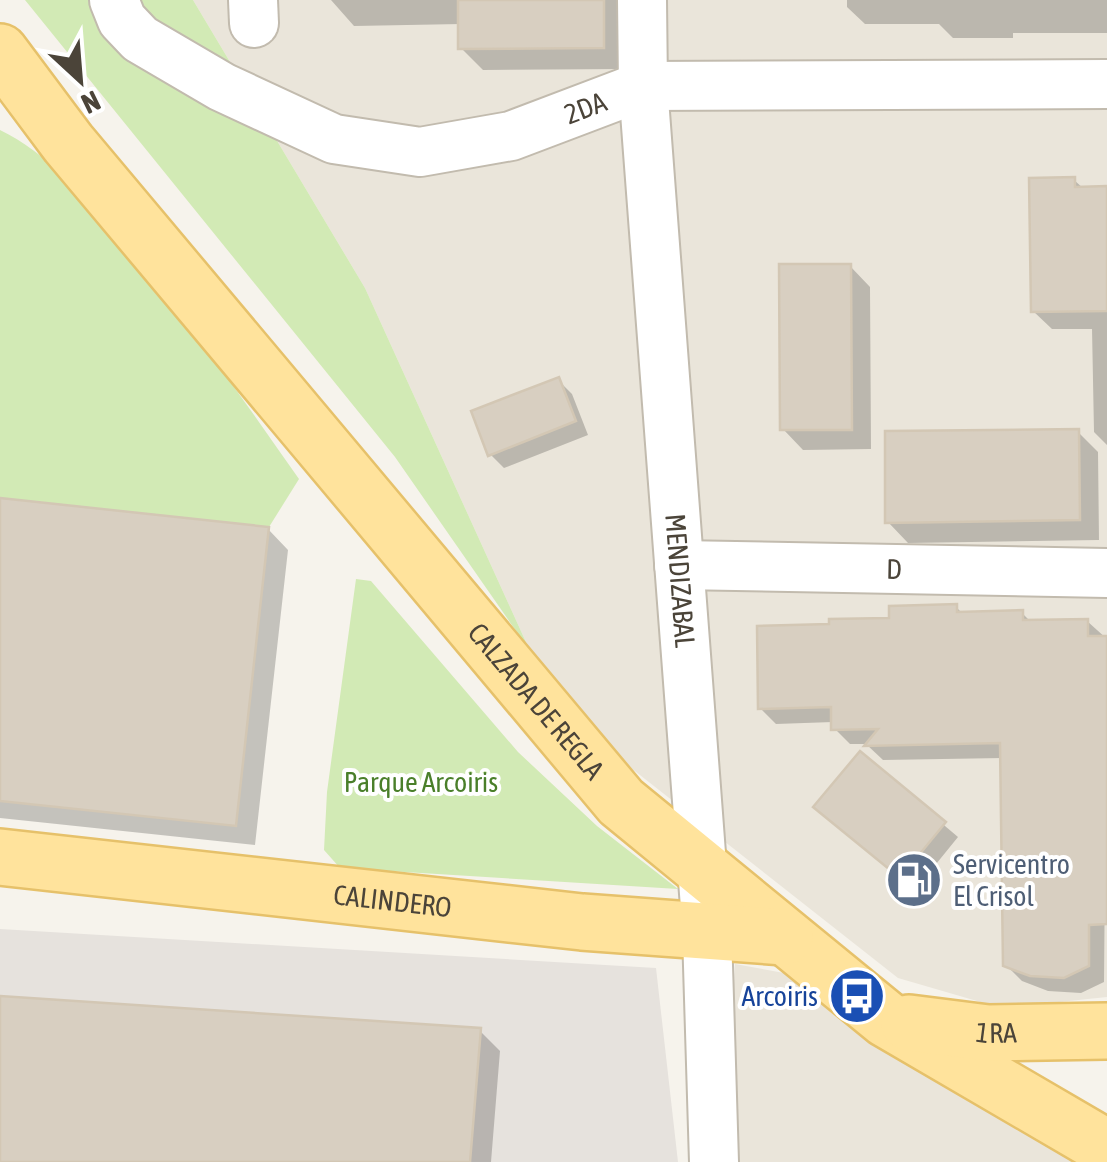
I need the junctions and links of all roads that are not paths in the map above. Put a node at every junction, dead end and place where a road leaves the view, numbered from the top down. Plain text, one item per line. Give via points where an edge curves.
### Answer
1 (114, 0) edge
2 (642, 0) edge
3 (0, 52) edge
4 (1107, 84) edge
5 (643, 86) junction
6 (0, 105) edge
7 (68, 144) junction
8 (679, 565) junction
9 (1107, 573) edge
10 (0, 856) edge
11 (700, 868) junction
12 (706, 933) junction
13 (785, 937) junction
14 (886, 1020) junction
15 (1107, 1031) edge
16 (1107, 1148) edge
17 (714, 1162) edge

1 - 5 street, 2DA via 122,20 159,53 334,139 420,152 511,136
2 - 5 street, MENDIZABAL
3 - 7 main road, CALZADA DE REGLA
4 - 5 street, 2DA
5 - 8 street, MENDIZABAL
6 - 7 main road
7 - 11 main road, CALZADA DE REGLA via 621,802
8 - 9 street, D
8 - 11 street, MENDIZABAL
10 - 12 main road, CALINDERO
11 - 12 street, MENDIZABAL
11 - 13 main road, CALZADA DE REGLA
12 - 13 main road, CALINDERO
12 - 17 street, MENDIZABAL
13 - 14 main road, CALZADA DE REGLA
14 - 15 main road, 1RA via 988,1033
14 - 16 main road, CALZADA DE REGLA

